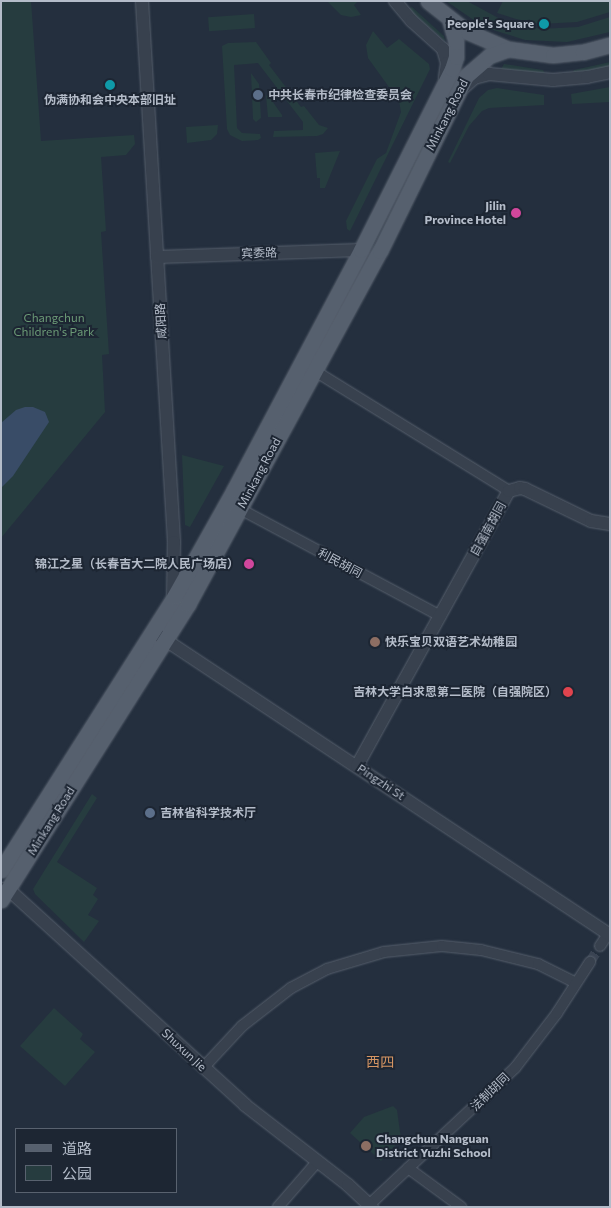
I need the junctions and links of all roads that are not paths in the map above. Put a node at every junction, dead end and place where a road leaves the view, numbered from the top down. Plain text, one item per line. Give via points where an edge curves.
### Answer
1 (142, 1) edge
2 (395, 1) edge
3 (428, 1) edge
4 (450, 21) junction
5 (607, 46) edge
6 (508, 49) junction
7 (610, 72) edge
8 (444, 85) junction
9 (459, 91) junction
10 (361, 250) junction
11 (157, 257) junction
12 (315, 371) junction
13 (509, 491) junction
14 (240, 509) junction
15 (610, 524) edge
16 (174, 597) junction
17 (440, 616) junction
18 (152, 631) junction
19 (166, 640) junction
20 (357, 766) junction
21 (1, 870) edge
22 (4, 893) edge
23 (609, 934) edge
24 (600, 946) tunnel mouth
25 (590, 962) tunnel mouth
26 (576, 983) junction
27 (203, 1068) junction
28 (318, 1162) junction
29 (408, 1168) junction
30 (371, 1206) edge
31 (278, 1207) edge
32 (461, 1207) edge

1 - 11 street, 咸阳路
2 - 8 street via 443,49 447,63
3 - 4 main road
4 - 6 main road via 479,38
4 - 8 main road, Minkang Road via 455,34 456,56
5 - 6 main road via 553,55
6 - 9 main road, Minkang Road via 495,52 482,61 466,76
7 - 9 street via 553,80 489,74 474,78
8 - 10 main road, Minkang Road
9 - 12 main road, Minkang Road via 380,251
10 - 11 street, 宾委路
10 - 16 main road, Minkang Road
11 - 16 street, 咸阳路
12 - 13 street, 自强南胡同
12 - 14 main road, Minkang Road
13 - 15 street via 525,489 591,521
13 - 17 street, 自强南胡同
14 - 17 street, 利民胡同
14 - 19 main road, Minkang Road
16 - 18 main road, Minkang Road
16 - 19 street, 咸阳路
17 - 20 street, 自强南胡同
18 - 19 street, Pingzhi St
18 - 21 main road, Minkang Road
19 - 20 street, Pingzhi St
19 - 22 main road, Minkang Road
20 - 23 street, Pingzhi St
22 - 27 street, Shuxun Jie
23 - 24 street
25 - 26 street, 法制胡同
26 - 27 street via 538,964 481,950 442,946 384,952 334,967 291,988 242,1026
26 - 29 street, 法制胡同 via 515,1068
27 - 28 street, Shuxun Jie
28 - 30 street, Shuxun Jie
28 - 31 street
29 - 30 street, 法制胡同
29 - 32 street

